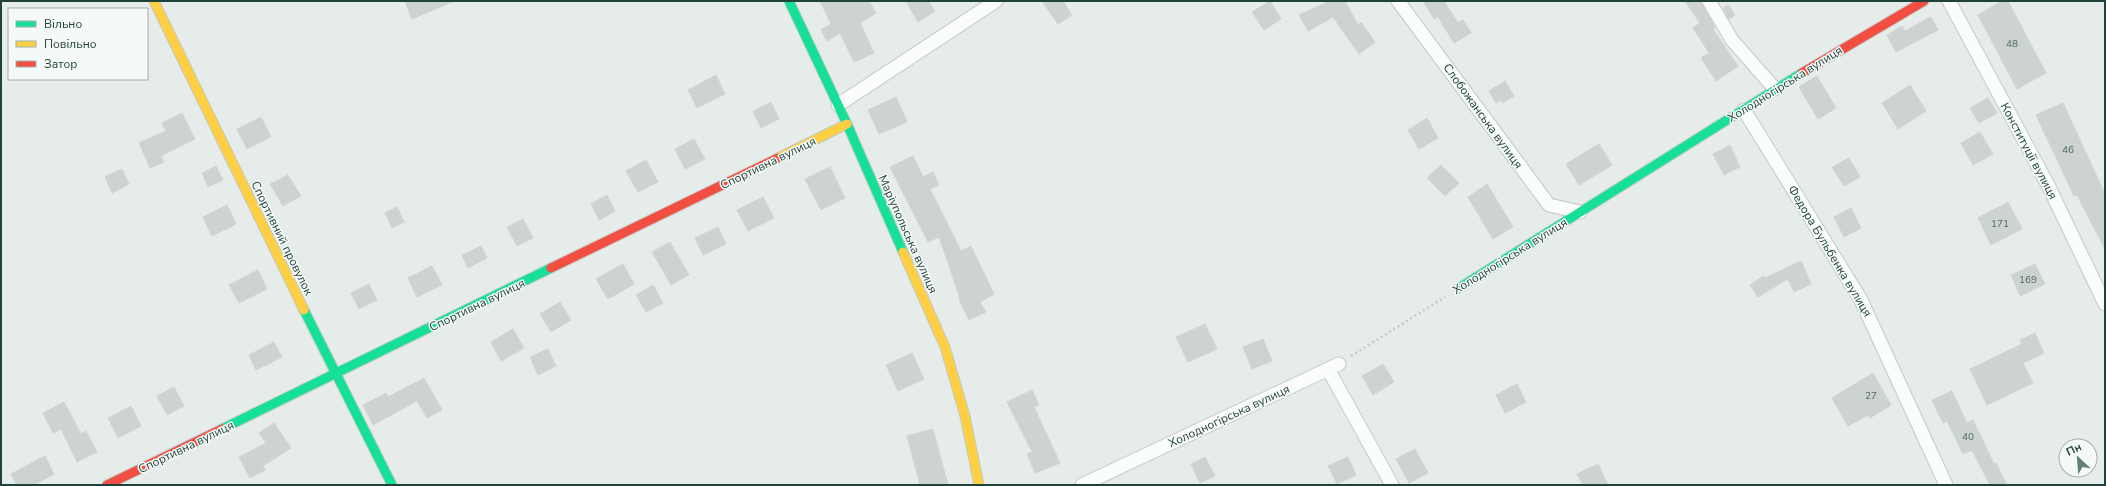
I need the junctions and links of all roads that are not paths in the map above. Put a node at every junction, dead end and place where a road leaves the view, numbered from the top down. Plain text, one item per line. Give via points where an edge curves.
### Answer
1 (154, 1) edge
2 (789, 1) edge
3 (996, 1) edge
4 (1398, 1) edge
5 (1709, 1) edge
6 (1924, 1) edge
7 (1949, 1) edge
8 (1775, 89) junction
9 (838, 105) junction
10 (1744, 110) junction
11 (847, 124) junction
12 (1580, 212) junction
13 (1460, 288) road end
14 (2105, 304) edge
15 (335, 374) junction
16 (107, 485) edge
17 (392, 485) edge
18 (979, 485) edge
19 (1082, 485) edge
20 (1392, 485) edge
21 (1946, 485) edge

1 - 15 street, Спортивний провулок
2 - 9 street, Маріупольська вулиця
3 - 9 street
4 - 12 street, Слобожанська вулиця via 1549,205
5 - 8 street via 1732,40
6 - 8 street, Холодногірська вулиця
7 - 14 street, Конституції вулиця via 2048,185
8 - 10 street, Холодногірська вулиця
9 - 11 street, Маріупольська вулиця
10 - 12 street, Холодногірська вулиця
10 - 21 street, Федора Бульбенка вулиця via 1861,300
11 - 15 street, Спортивна вулиця
11 - 18 street, Маріупольська вулиця via 946,347 965,416
12 - 13 street, Холодногірська вулиця
15 - 16 street, Спортивна вулиця
15 - 17 street, Спортивний провулок
19 - 20 street, Холодногірська вулиця via 1333,366

